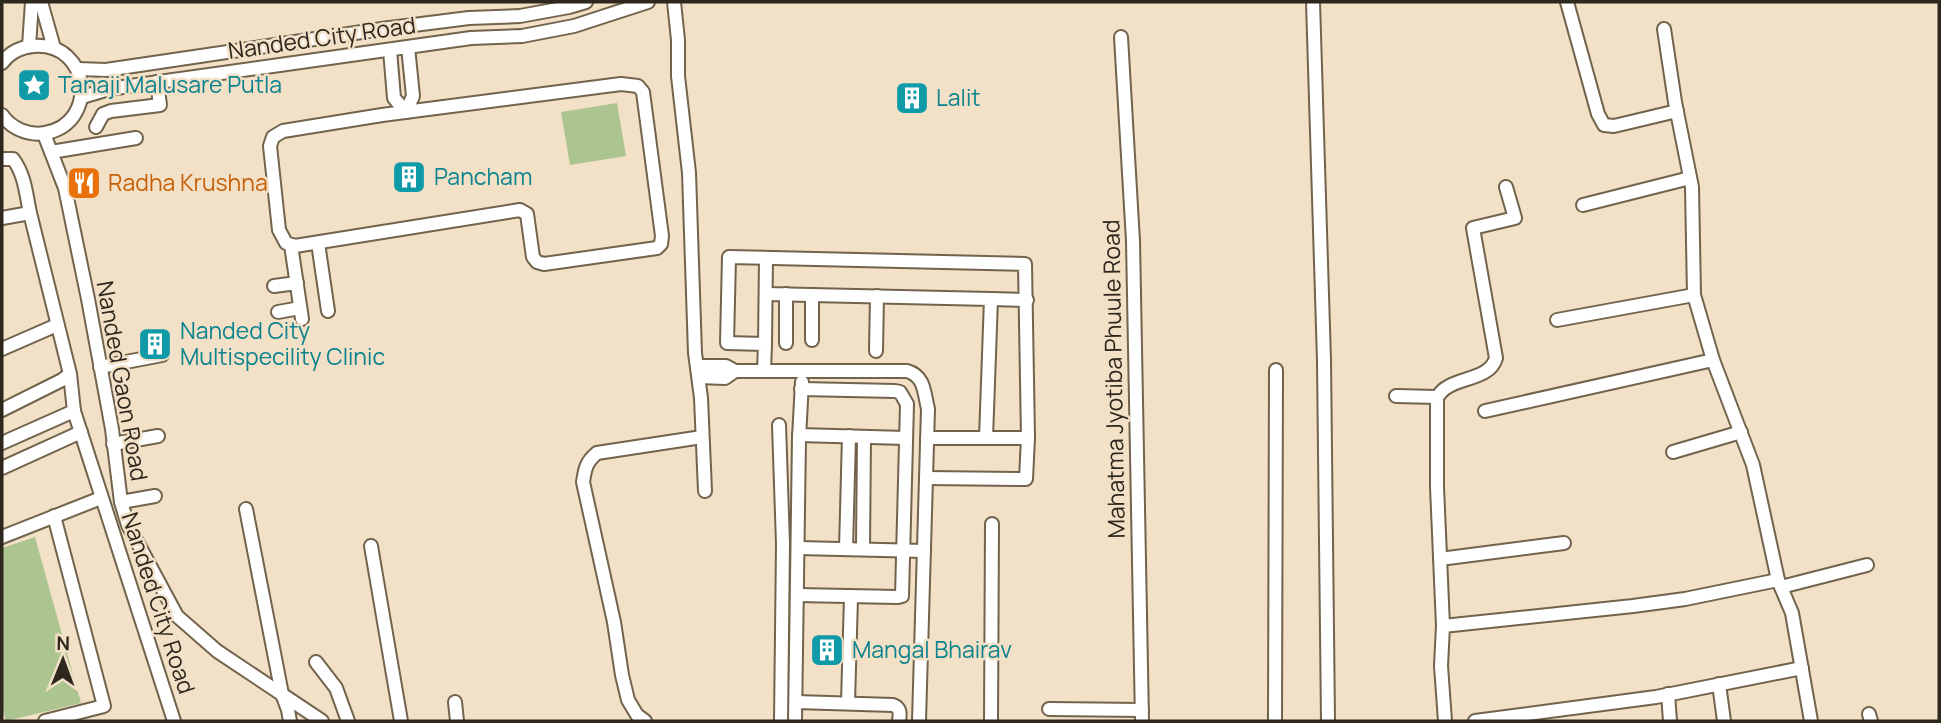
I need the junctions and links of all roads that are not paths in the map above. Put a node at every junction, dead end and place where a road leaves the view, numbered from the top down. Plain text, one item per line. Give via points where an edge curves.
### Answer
1 (32, 2) edge
2 (41, 2) edge
3 (586, 2) edge
4 (648, 2) edge
5 (674, 2) edge
6 (1313, 2) edge
7 (1567, 2) edge
8 (1664, 29) dead end
9 (1121, 37) dead end
10 (29, 46) junction
11 (408, 47) junction
12 (54, 48) junction
13 (390, 50) junction
14 (2, 63) edge
15 (78, 69) junction
16 (157, 82) junction
17 (82, 97) junction
18 (1677, 111) junction
19 (406, 112) junction
20 (2, 115) edge
21 (96, 127) dead end
22 (44, 134) junction
23 (136, 138) dead end
24 (51, 152) junction
25 (2, 159) edge
26 (1690, 178) junction
27 (1506, 187) dead end
28 (1583, 205) dead end
29 (30, 214) junction
30 (2, 218) edge
31 (318, 243) junction
32 (291, 245) junction
33 (766, 258) junction
34 (297, 283) junction
35 (274, 286) dead end
36 (766, 294) junction
37 (786, 294) junction
38 (812, 295) junction
39 (1693, 295) junction
40 (877, 296) junction
41 (991, 299) junction
42 (1027, 300) junction
43 (328, 311) dead end
44 (278, 312) dead end
45 (1557, 320) dead end
46 (57, 325) junction
47 (812, 340) dead end
48 (786, 343) dead end
49 (765, 344) junction
50 (2, 349) edge
51 (876, 351) dead end
52 (162, 355) dead end
53 (1713, 360) junction
54 (100, 366) junction
55 (1276, 370) dead end
56 (765, 371) junction
57 (802, 371) junction
58 (698, 372) junction
59 (69, 374) junction
60 (801, 389) junction
61 (1396, 397) dead end
62 (1437, 397) junction
63 (2, 410) edge
64 (1485, 411) dead end
65 (68, 414) junction
66 (779, 425) dead end
67 (81, 432) junction
68 (1741, 432) junction
69 (799, 435) junction
70 (158, 436) dead end
71 (849, 436) junction
72 (702, 437) junction
73 (864, 437) junction
74 (906, 438) junction
75 (927, 438) junction
76 (986, 438) junction
77 (1028, 438) junction
78 (2, 443) edge
79 (113, 444) junction
80 (1673, 452) dead end
81 (2, 468) edge
82 (926, 478) junction
83 (705, 491) dead end
84 (155, 496) dead end
85 (101, 498) junction
86 (121, 502) junction
87 (246, 509) dead end
88 (54, 516) junction
89 (992, 524) dead end
90 (2, 537) edge
91 (1564, 543) dead end
92 (371, 545) dead end
93 (797, 548) junction
94 (846, 549) junction
95 (863, 549) junction
96 (902, 550) junction
97 (924, 551) junction
98 (1440, 559) junction
99 (1867, 565) dead end
100 (1779, 583) junction
101 (797, 595) junction
102 (851, 597) junction
103 (1443, 626) junction
104 (316, 662) dead end
105 (1802, 668) junction
106 (1719, 684) junction
107 (282, 694) junction
108 (1668, 694) junction
109 (455, 702) dead end
110 (796, 702) junction
111 (848, 703) junction
112 (1049, 709) dead end
113 (93, 715) edge
114 (1563, 715) edge
115 (1142, 716) edge
116 (1516, 718) edge
117 (1482, 720) edge
118 (45, 721) edge
119 (174, 721) edge
120 (290, 721) edge
121 (322, 721) edge
122 (348, 721) edge
123 (401, 721) edge
124 (457, 721) edge
125 (645, 721) edge
126 (781, 721) edge
127 (796, 721) edge
128 (899, 721) edge
129 (919, 721) edge
130 (991, 721) edge
131 (1275, 721) edge
132 (1328, 721) edge
133 (1446, 721) edge
134 (1670, 721) edge
135 (1724, 721) edge
136 (1811, 721) edge

1 - 10 street
2 - 12 street
3 - 15 street, Nanded City Road via 520,16 469,18 106,69
4 - 11 street, Nanded City Road via 574,26 522,36
5 - 58 street via 689,173
6 - 132 street via 1325,360
7 - 18 street via 1604,125
8 - 18 street
9 - 115 street, Mahatma Jyotiba Phuule Road via 1133,241
10 - 12 street
10 - 14 street
11 - 13 street, Nanded City Road
11 - 19 street via 413,96
12 - 15 street
13 - 16 street, Nanded City Road
13 - 19 street via 394,98
15 - 17 street
16 - 17 street, Nanded City Road
16 - 21 street via 160,105 111,111 103,114
17 - 22 street via 69,121
18 - 26 street
19 - 31 street via 621,84 638,86 643,92 661,244 544,264 533,257 527,214 520,210
19 - 32 street via 283,131 273,137 270,146 279,230
20 - 22 street via 17,129
22 - 24 street, Nanded Gaon Road
23 - 24 street
24 - 54 street, Nanded Gaon Road via 65,188
25 - 29 street, Nanded City Road via 13,159 18,167
26 - 28 street
26 - 39 street
27 - 62 street via 1514,218 1474,228 1496,358 1485,372 1446,387
29 - 30 street
29 - 46 street, Nanded City Road
31 - 32 street
31 - 43 street
32 - 34 street
33 - 36 street
33 - 42 street via 1025,264
33 - 49 street via 728,258 727,342
34 - 35 street
34 - 44 street via 301,314
36 - 37 street
36 - 49 street
37 - 38 street
37 - 48 street
38 - 40 street
38 - 47 street
39 - 45 street
39 - 53 street
40 - 41 street
40 - 51 street
41 - 42 street
41 - 76 street
42 - 77 street
46 - 50 street
46 - 59 street, Nanded City Road
49 - 56 street
52 - 54 street
53 - 64 street
53 - 68 street
54 - 79 street, Nanded Gaon Road
55 - 131 street
56 - 57 street
56 - 58 street via 735,371 726,366
57 - 60 street
57 - 75 street via 915,373 921,379 928,410
58 - 72 street
59 - 63 street
59 - 65 street, Nanded City Road
60 - 69 street
60 - 74 street via 900,392 906,404
61 - 62 street
62 - 98 street
65 - 67 street, Nanded City Road
65 - 78 street
66 - 126 street
67 - 81 street
67 - 85 street, Nanded City Road
68 - 80 street
68 - 100 street via 1753,465
69 - 71 street
69 - 93 street
70 - 79 street
71 - 73 street
71 - 94 street
72 - 83 street
72 - 125 street via 597,453 585,467 583,482 622,675 628,700
73 - 74 street
73 - 95 street
74 - 96 street
75 - 76 street
75 - 82 street
76 - 77 street
77 - 82 street via 1027,479
79 - 86 street, Nanded Gaon Road
82 - 97 street
84 - 86 street
85 - 88 street
85 - 119 street, Nanded City Road
86 - 107 street, Nanded Gaon Road via 128,525 177,616 217,651
87 - 107 street
88 - 90 street
88 - 113 street via 104,706
89 - 130 street
91 - 98 street
92 - 123 street
93 - 94 street
93 - 101 street
94 - 95 street
95 - 96 street
96 - 97 street
96 - 102 street via 902,596
97 - 129 street
98 - 103 street
99 - 100 street
100 - 103 street via 1633,606
100 - 105 street via 1792,613
101 - 102 street
101 - 110 street
102 - 111 street
103 - 133 street
104 - 122 street via 336,688
105 - 106 street
105 - 136 street
106 - 108 street
106 - 135 street
107 - 120 street
107 - 121 street, Nanded Gaon Road
108 - 114 street
108 - 134 street
109 - 124 street
110 - 111 street
110 - 127 street
111 - 128 street via 896,706
112 - 115 street
113 - 118 street
114 - 116 street
116 - 117 street

